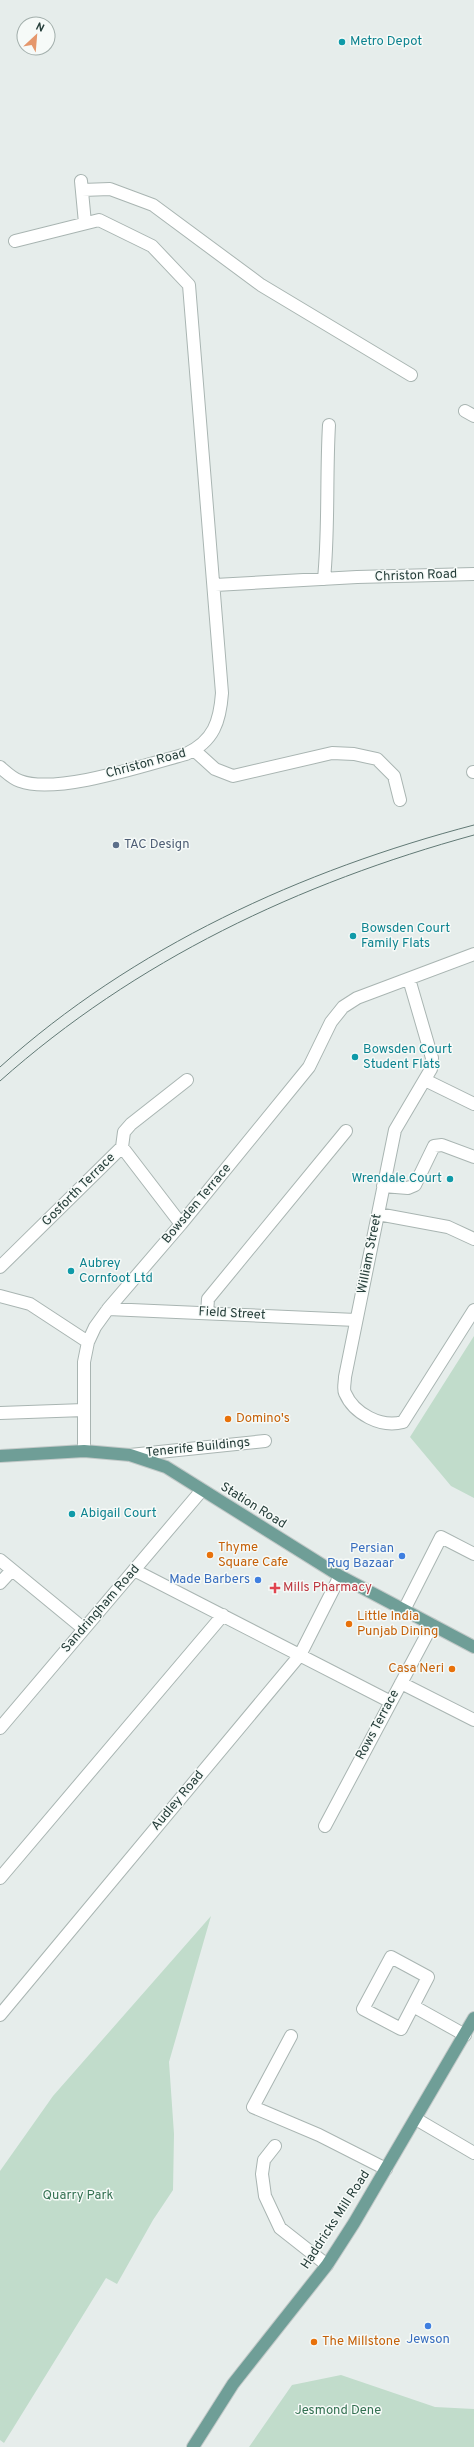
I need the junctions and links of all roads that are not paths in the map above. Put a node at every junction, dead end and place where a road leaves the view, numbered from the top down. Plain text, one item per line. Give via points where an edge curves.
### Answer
1 (85, 223) junction
2 (15, 241) dead end
3 (411, 375) dead end
4 (329, 425) dead end
5 (474, 574) edge
6 (324, 579) junction
7 (215, 586) junction
8 (194, 750) junction
9 (0, 767) edge
10 (400, 800) dead end
11 (474, 954) edge
12 (409, 979) junction
13 (187, 1080) dead end
14 (425, 1080) junction
15 (474, 1104) edge
16 (346, 1131) dead end
17 (122, 1148) junction
18 (474, 1157) edge
19 (383, 1186) junction
20 (378, 1214) junction
21 (181, 1224) junction
22 (474, 1239) edge
23 (0, 1267) edge
24 (0, 1296) edge
25 (108, 1309) junction
26 (474, 1310) edge
27 (207, 1313) junction
28 (356, 1320) junction
29 (88, 1342) junction
30 (84, 1410) junction
31 (0, 1413) edge
32 (265, 1441) dead end
33 (84, 1451) junction
34 (130, 1455) junction
35 (0, 1456) edge
36 (202, 1490) junction
37 (474, 1554) edge
38 (0, 1560) edge
39 (12, 1570) junction
40 (134, 1570) junction
41 (340, 1576) junction
42 (0, 1583) edge
43 (404, 1610) junction
44 (223, 1615) junction
45 (432, 1625) junction
46 (84, 1629) junction
47 (474, 1647) edge
48 (300, 1655) junction
49 (401, 1683) junction
50 (390, 1702) junction
51 (474, 1720) edge
52 (0, 1728) edge
53 (325, 1826) dead end
54 (0, 1878) edge
55 (412, 2006) junction
56 (0, 2015) edge
57 (474, 2018) edge
58 (465, 2035) junction
59 (291, 2036) dead end
60 (416, 2119) junction
61 (275, 2146) dead end
62 (474, 2153) edge
63 (386, 2169) junction
64 (327, 2265) junction
65 (194, 2447) edge

1 - 2 street, Christon Road
1 - 3 street via 81,186 110,189 154,205 261,286
1 - 7 street, Christon Road via 99,220 152,246 189,285
4 - 6 street via 329,532
5 - 6 street, Christon Road
6 - 7 street, Christon Road
7 - 8 street, Christon Road via 222,693 220,715 201,747
8 - 9 street, Christon Road via 71,783 44,785 20,781
8 - 10 street via 215,769 233,776 332,753 377,759 394,776
11 - 12 street, Bowsden Terrace
12 - 14 street, William Street via 432,1058 431,1069
12 - 21 street, Bowsden Terrace via 357,998 343,1007 331,1022 309,1066
13 - 17 street, Gosforth Terrace via 131,1124 124,1132
14 - 15 street
14 - 19 street, William Street via 395,1130
16 - 27 street via 208,1299
17 - 21 street
17 - 23 street, Gosforth Terrace
18 - 19 street via 442,1145 434,1146 415,1185 408,1188
19 - 20 street, William Street
20 - 22 street via 448,1227
20 - 28 street, William Street
21 - 25 street, Bowsden Terrace
24 - 29 street via 30,1304
25 - 27 street, Field Street
25 - 29 street, Bowsden Terrace
26 - 28 street, William Street via 403,1422 391,1425 376,1422 357,1409 345,1392 345,1377
27 - 28 street, Field Street
29 - 30 street, Bowsden Terrace via 84,1362
30 - 31 street
30 - 33 street, Bowsden Terrace
32 - 34 street, Tenerife Buildings
33 - 34 main road, Station Road
33 - 35 main road, Station Road
34 - 36 main road, Station Road via 166,1467
36 - 40 street, Sandringham Road
36 - 41 main road, Station Road
37 - 43 street via 441,1537
38 - 39 street
39 - 42 street
39 - 46 street
40 - 44 street
40 - 46 street, Sandringham Road
41 - 43 main road, Station Road
41 - 48 street, Audley Road
43 - 45 main road, Station Road
44 - 48 street
44 - 54 street
45 - 47 main road, Station Road
45 - 49 street, Rows Terrace
46 - 52 street, Sandringham Road
48 - 50 street
48 - 56 street, Audley Road
49 - 50 street, Rows Terrace
49 - 51 street
50 - 53 street, Rows Terrace
55 - 55 street via 428,1977 391,1957 363,2009 401,2029
55 - 58 street
57 - 58 main road, Haddricks Mill Road
58 - 60 main road, Haddricks Mill Road
59 - 63 street via 252,2107 319,2135
60 - 62 street
60 - 63 main road, Haddricks Mill Road
61 - 64 street via 264,2160 262,2174 266,2196 280,2228
63 - 64 main road, Haddricks Mill Road
64 - 65 main road, Haddricks Mill Road via 233,2384

